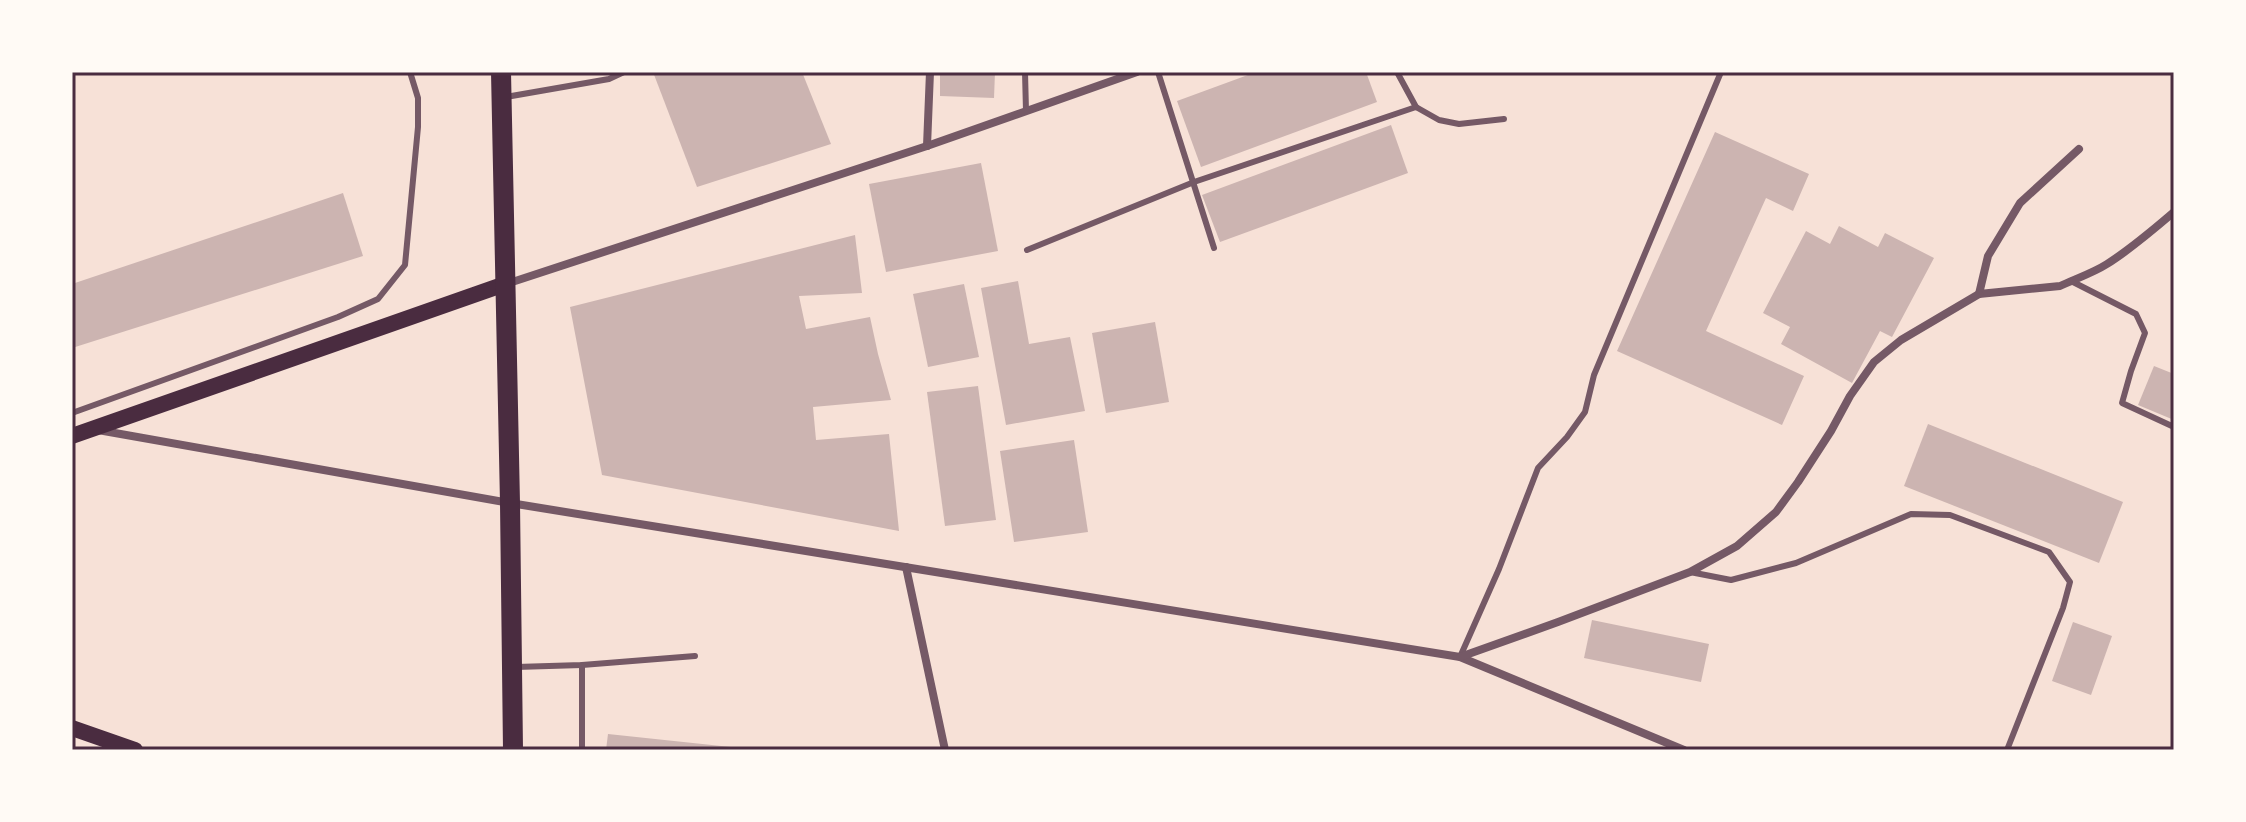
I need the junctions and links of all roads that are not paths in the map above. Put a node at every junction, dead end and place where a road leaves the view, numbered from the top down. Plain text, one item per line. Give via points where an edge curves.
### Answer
1 (410, 72) edge
2 (501, 72) edge
3 (624, 72) edge
4 (930, 72) edge
5 (1025, 72) edge
6 (1137, 72) edge
7 (1158, 72) edge
8 (1397, 72) edge
9 (1721, 72) edge
10 (501, 98) junction
11 (1416, 107) junction
12 (1026, 111) junction
13 (1504, 119) dead end
14 (927, 146) junction
15 (2079, 149) dead end
16 (1194, 182) junction
17 (2174, 212) edge
18 (1214, 248) dead end
19 (1027, 250) dead end
20 (2071, 281) junction
21 (505, 284) junction
22 (1979, 294) junction
23 (72, 413) edge
24 (2174, 427) edge
25 (92, 429) junction
26 (72, 436) edge
27 (510, 503) junction
28 (906, 567) junction
29 (1690, 572) junction
30 (695, 656) dead end
31 (1460, 657) junction
32 (582, 665) junction
33 (512, 667) junction
34 (72, 728) edge
35 (135, 750) edge
36 (513, 750) edge
37 (582, 750) edge
38 (945, 750) edge
39 (1684, 750) edge
40 (2007, 750) edge

1 - 23 lane via 418,98 418,127 405,265 378,299
2 - 10 main road
3 - 10 lane
4 - 14 street
5 - 12 lane
6 - 12 street
7 - 16 lane
8 - 11 lane
9 - 31 lane via 1594,375 1585,412 1538,468
10 - 21 main road
11 - 13 lane via 1459,124
11 - 16 lane
12 - 14 street
14 - 21 street
15 - 22 street via 2020,203 1988,256
16 - 18 lane
16 - 19 lane
17 - 20 street via 2106,266
20 - 22 street
20 - 24 lane via 2136,314 2145,333 2122,403
21 - 25 main road
21 - 27 main road
22 - 29 street via 1874,362 1776,512 1737,546
25 - 26 main road
25 - 27 street
27 - 28 street
27 - 33 main road
28 - 31 street
28 - 38 street
29 - 31 street
29 - 40 lane via 1731,580 1796,563 1911,514 1950,515 2049,552 2070,582
30 - 32 lane
31 - 39 street
32 - 33 lane
32 - 37 lane
33 - 36 main road
34 - 35 main road

